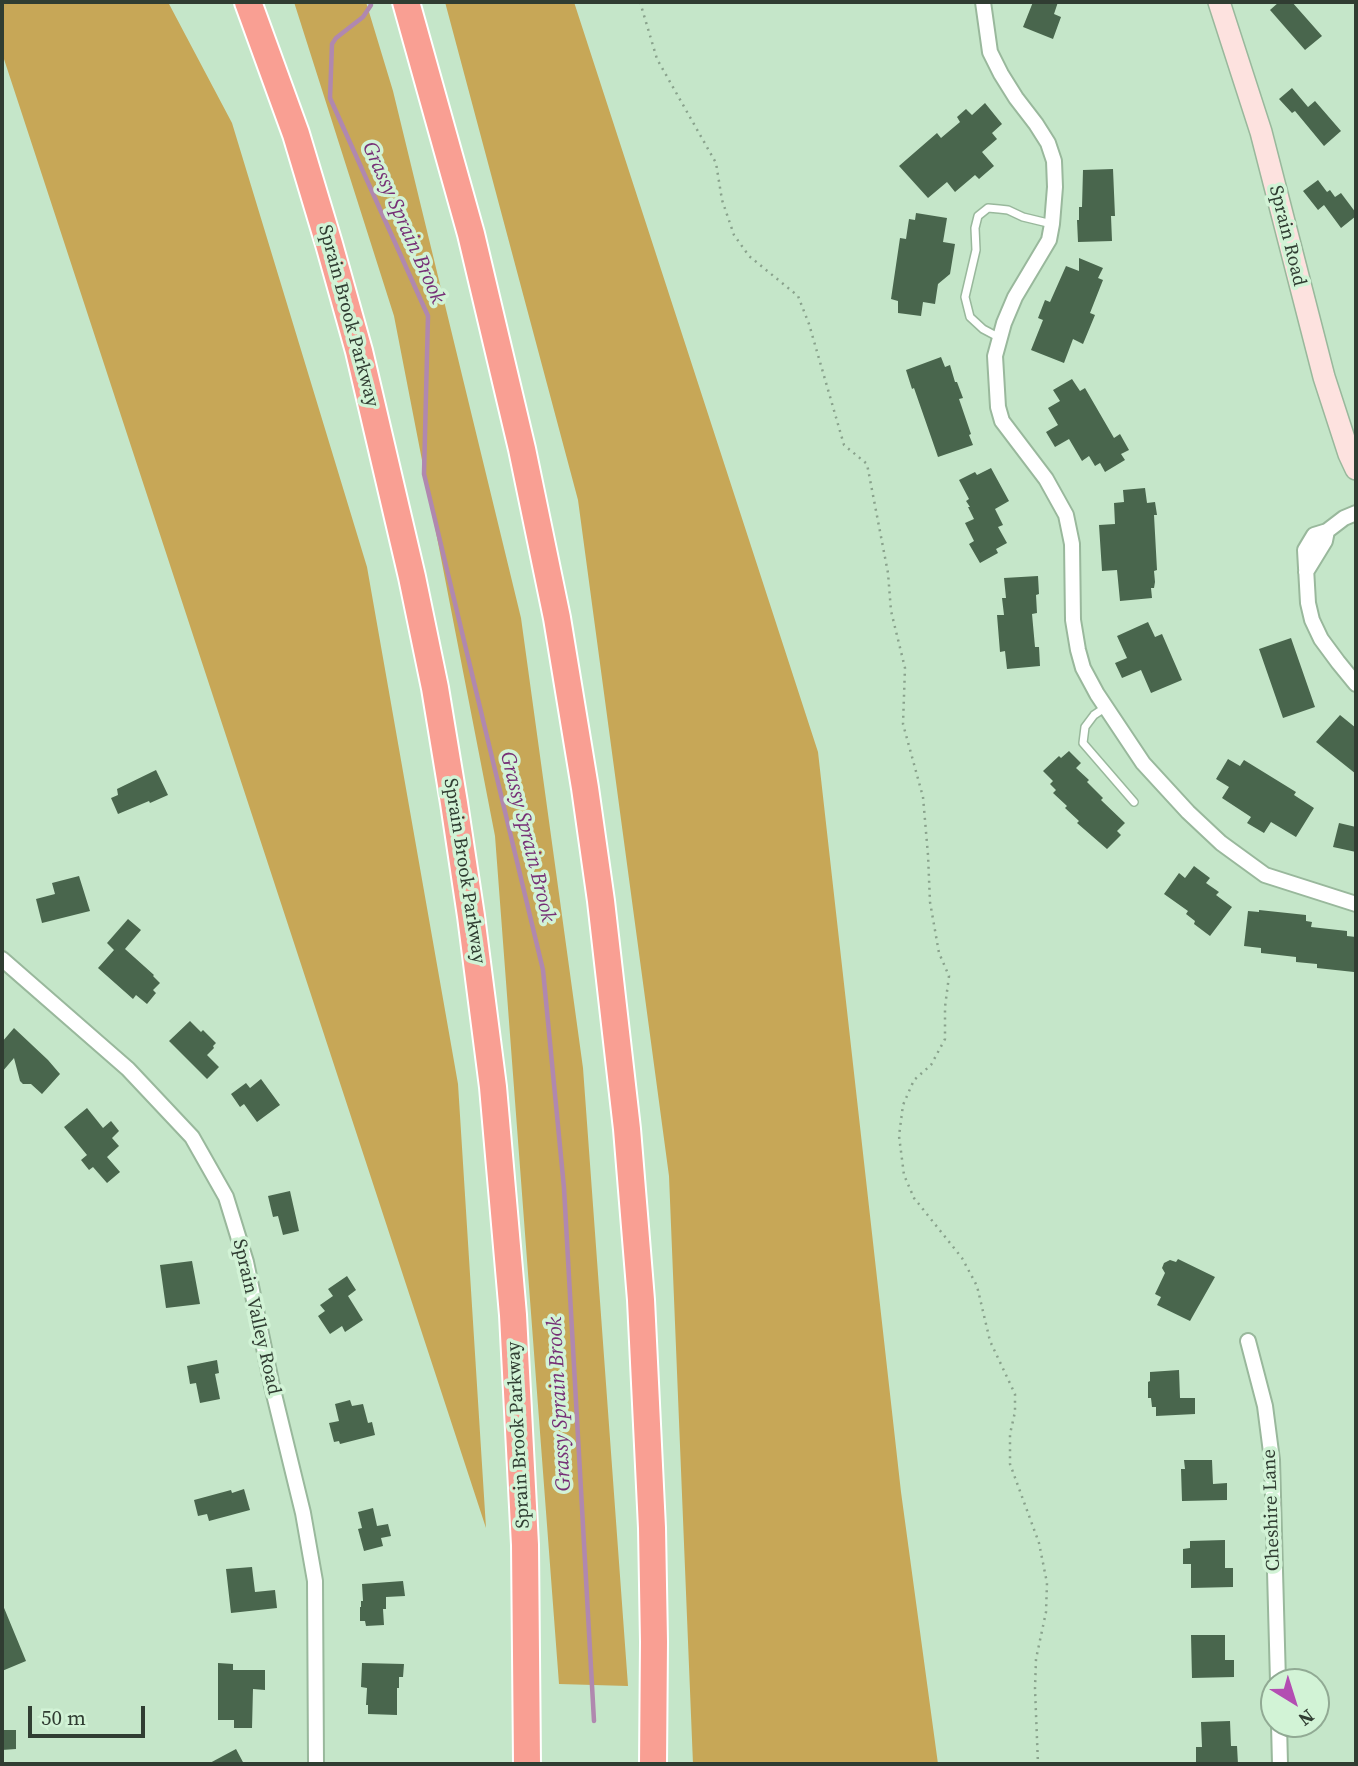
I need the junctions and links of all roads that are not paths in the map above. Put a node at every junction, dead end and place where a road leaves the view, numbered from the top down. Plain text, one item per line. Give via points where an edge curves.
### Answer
1 (237, 2) edge
2 (248, 2) edge
3 (983, 2) edge
4 (1219, 2) edge
5 (408, 6) edge
6 (265, 48) junction
7 (1052, 224) junction
8 (1000, 339) junction
9 (1356, 469) edge
10 (1356, 513) edge
11 (1356, 684) edge
12 (1106, 707) junction
13 (1134, 802) dead end
14 (1356, 904) edge
15 (2, 959) edge
16 (1248, 1341) dead end
17 (1278, 1668) edge
18 (1279, 1738) edge
19 (316, 1764) edge
20 (527, 1764) edge
21 (653, 1764) edge
22 (1280, 1764) edge

1 - 6 highway
2 - 6 highway, Sprain Brook Parkway
3 - 7 street via 990,51 1048,142 1054,161
4 - 9 street, Sprain Road via 1261,132 1324,377
5 - 21 highway via 471,234 525,461 557,618 601,901 642,1311 652,1539
6 - 20 highway, Sprain Brook Parkway via 296,134 376,418 424,633 463,859 492,1076 513,1315 524,1534
7 - 8 street via 1049,240 1015,298
7 - 8 lane via 999,209 988,208 978,216 965,297 970,317
8 - 12 street via 995,356 1002,421 1046,479 1066,515 1078,650
10 - 11 street via 1327,531 1307,572 1312,620
12 - 13 lane via 1085,727 1083,743
12 - 14 street via 1143,763 1221,843 1265,875
15 - 19 street, Sprain Valley Road via 128,1069 192,1137 226,1197 246,1262 315,1581
16 - 17 street, Cheshire Lane via 1265,1406 1272,1460
18 - 22 street

